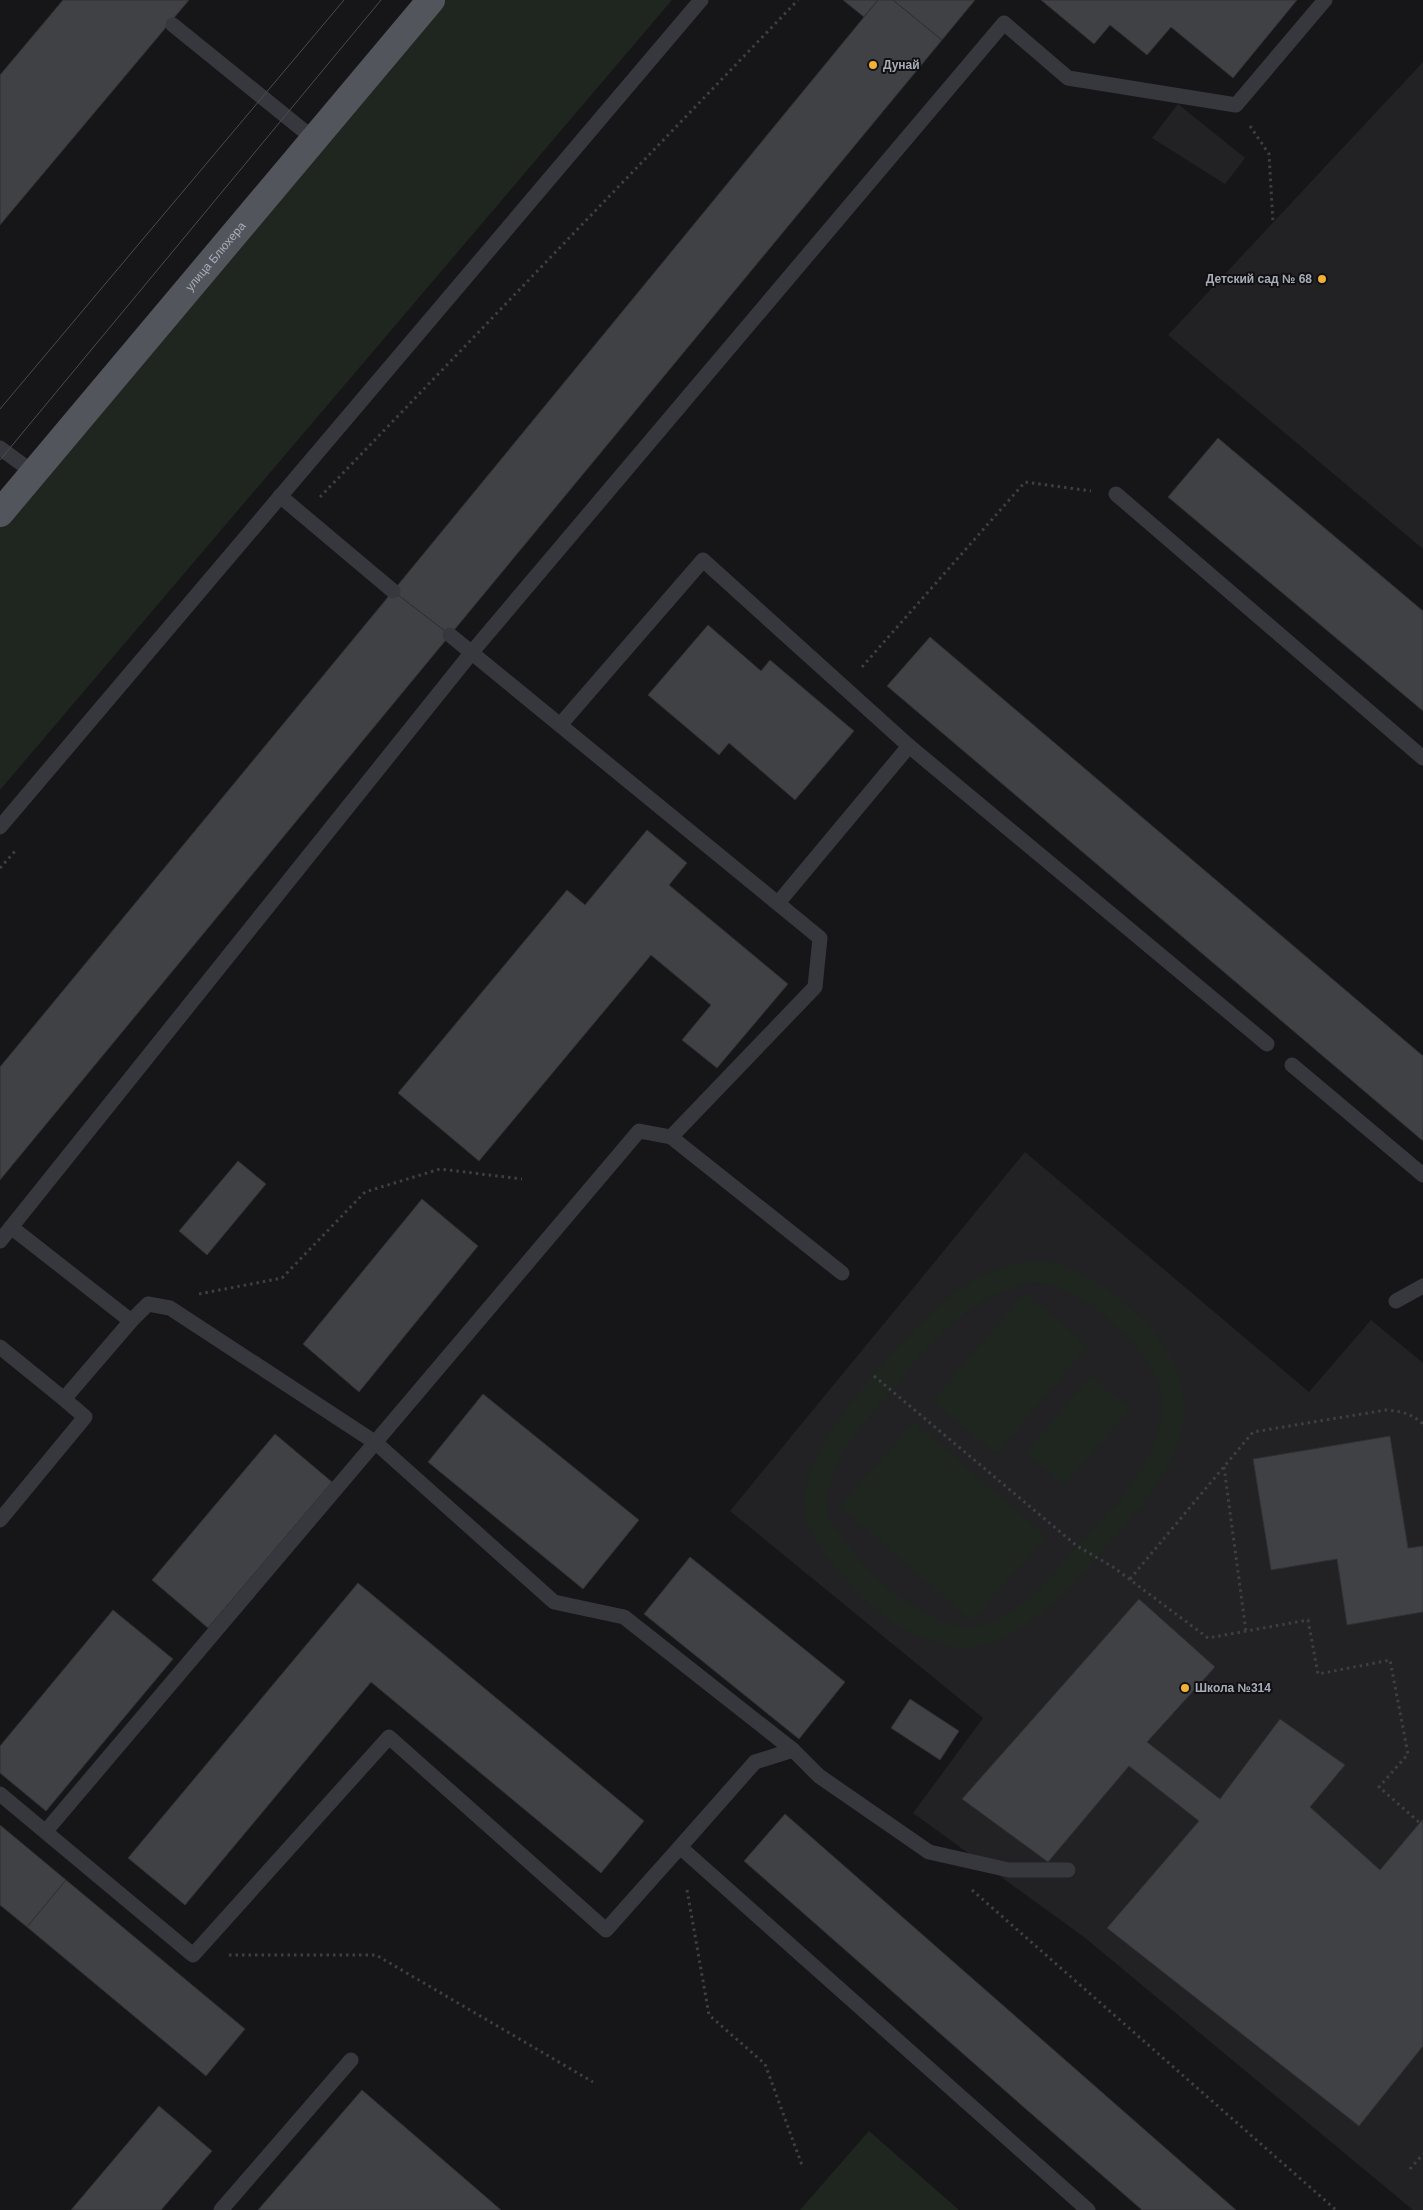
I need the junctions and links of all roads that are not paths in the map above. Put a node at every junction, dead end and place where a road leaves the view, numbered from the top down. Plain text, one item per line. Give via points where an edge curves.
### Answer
1 (431, 0) edge
2 (701, 0) edge
3 (1325, 0) edge
4 (173, 25) dead end
5 (314, 139) junction
6 (0, 448) edge
7 (34, 473) junction
8 (1116, 494) road end
9 (280, 496) junction
10 (0, 514) edge
11 (393, 591) dead end
12 (450, 636) dead end
13 (472, 652) junction
14 (560, 725) junction
15 (909, 746) junction
16 (1423, 758) edge
17 (0, 827) edge
18 (778, 903) junction
19 (1267, 1044) dead end
20 (1292, 1066) dead end
21 (671, 1137) junction
22 (1423, 1175) edge
23 (11, 1227) junction
24 (0, 1241) edge
25 (842, 1273) dead end
26 (1423, 1286) edge
27 (1396, 1301) dead end
28 (131, 1321) junction
29 (0, 1347) edge
30 (64, 1399) junction
31 (376, 1443) junction
32 (0, 1520) edge
33 (793, 1750) junction
34 (0, 1794) edge
35 (46, 1831) junction
36 (680, 1847) junction
37 (1068, 1870) dead end
38 (351, 2060) dead end
39 (221, 2210) edge
40 (1088, 2210) edge

1 - 5 main road, улица Блюхера
2 - 9 lane
3 - 13 lane via 1236,105 1068,78 1004,24
4 - 5 lane
5 - 7 main road, улица Блюхера
6 - 7 lane
7 - 10 main road, улица Блюхера
8 - 16 lane
9 - 11 lane
9 - 17 lane
12 - 13 lane
13 - 14 lane
13 - 23 lane
14 - 15 lane via 703,560
14 - 18 lane
15 - 18 lane
15 - 19 lane
18 - 21 lane via 820,938 815,987
20 - 22 lane
21 - 25 lane
21 - 31 lane via 639,1131
23 - 24 lane
23 - 28 lane
26 - 27 lane
28 - 30 lane
28 - 31 lane via 148,1304 170,1308
29 - 30 lane
30 - 32 lane via 85,1417
31 - 33 lane via 554,1602 624,1617
31 - 35 lane
33 - 36 lane via 755,1762
33 - 37 lane via 819,1776 930,1852 1008,1870
34 - 35 lane
35 - 36 lane via 193,1955 389,1736 606,1930
36 - 40 lane
38 - 39 lane

